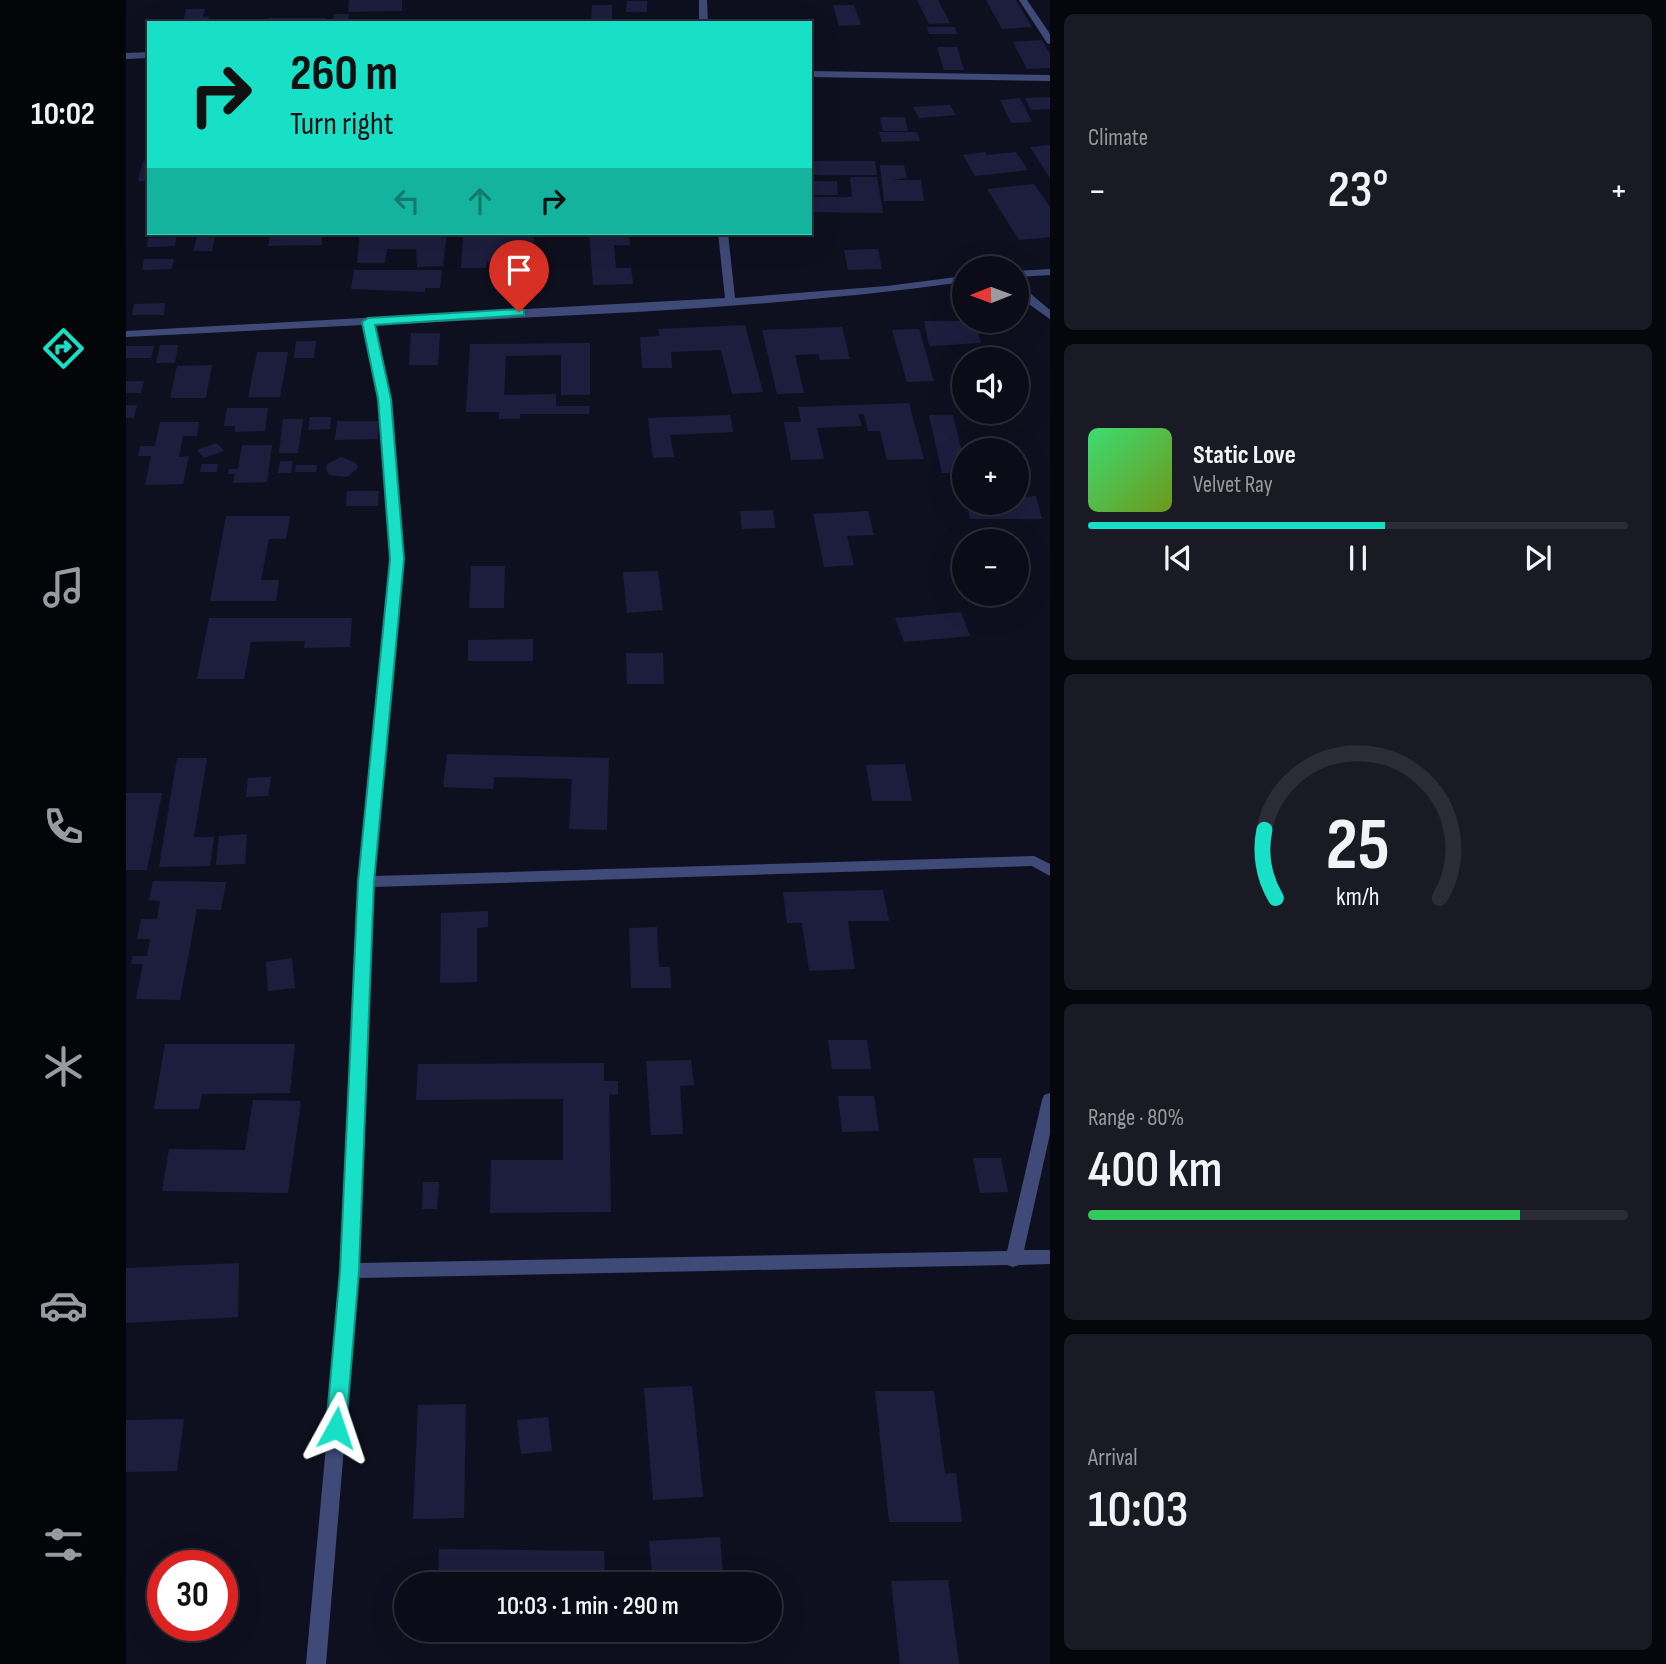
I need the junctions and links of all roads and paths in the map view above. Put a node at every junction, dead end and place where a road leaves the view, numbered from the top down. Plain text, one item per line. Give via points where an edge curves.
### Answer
1 (703, 0) edge
2 (1023, 0) edge
3 (704, 21) edge
4 (1050, 41) edge
5 (126, 55) edge
6 (147, 55) edge
7 (812, 74) edge
8 (1050, 78) edge
9 (723, 235) edge
10 (1050, 272) edge
11 (1029, 273) edge
12 (952, 281) edge
13 (1029, 298) edge
14 (730, 299) junction
15 (1050, 316) edge
16 (368, 322) junction
17 (126, 334) edge
18 (1050, 871) edge
19 (366, 882) junction
20 (1050, 1100) edge
21 (1050, 1257) edge
22 (1013, 1260) junction
23 (350, 1271) junction
24 (316, 1664) edge

1 - 3 street
2 - 4 street
5 - 6 street
7 - 8 street
9 - 14 street
10 - 11 street
12 - 14 street
13 - 15 street
14 - 16 street
16 - 17 street
16 - 19 street via 385,399 397,559
18 - 19 street via 1034,861
19 - 23 street
20 - 22 street
21 - 22 street
22 - 23 street
23 - 24 street

